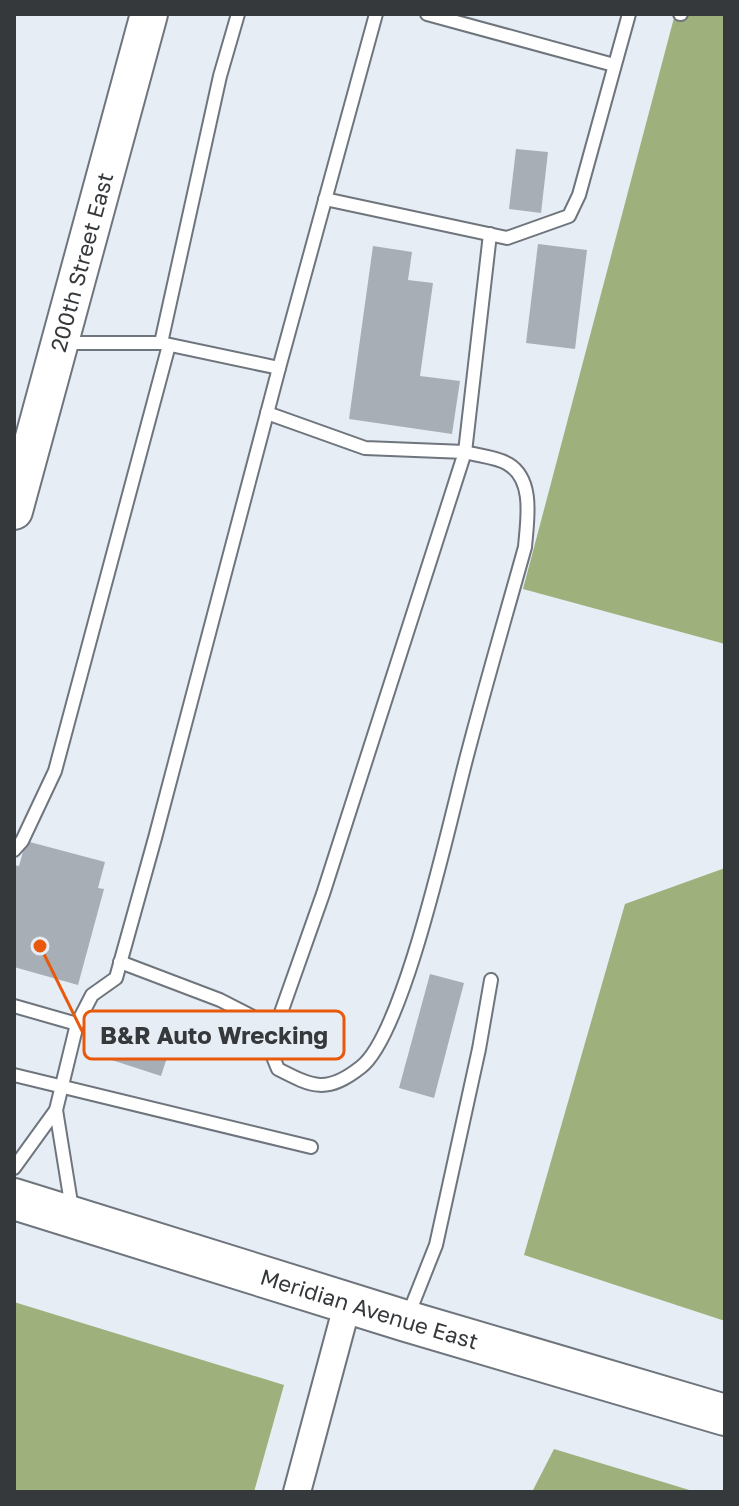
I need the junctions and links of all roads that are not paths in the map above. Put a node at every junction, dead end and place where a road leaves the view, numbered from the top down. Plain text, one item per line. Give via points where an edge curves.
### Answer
1 (149, 14) edge
2 (238, 14) edge
3 (376, 14) edge
4 (427, 14) edge
5 (629, 14) edge
6 (614, 65) junction
7 (325, 199) junction
8 (490, 234) junction
9 (60, 343) junction
10 (165, 344) junction
11 (279, 368) junction
12 (267, 413) junction
13 (465, 452) junction
14 (14, 511) edge
15 (14, 850) edge
16 (120, 962) junction
17 (491, 980) dead end
18 (14, 1006) edge
19 (77, 1024) junction
20 (277, 1024) junction
21 (14, 1075) edge
22 (61, 1088) junction
23 (56, 1110) junction
24 (311, 1147) dead end
25 (14, 1168) edge
26 (14, 1199) edge
27 (73, 1217) junction
28 (348, 1302) junction
29 (406, 1321) junction
30 (725, 1415) edge
31 (297, 1492) edge

1 - 9 street, 200th Street East
2 - 10 lane via 220,76
3 - 7 lane
4 - 6 lane
5 - 6 lane
6 - 8 lane via 569,216 507,238
7 - 8 lane
7 - 11 lane
8 - 13 lane
9 - 10 lane
9 - 14 street, 200th Street East
10 - 11 lane
10 - 15 lane via 55,771
11 - 12 lane
12 - 13 lane via 365,448
12 - 16 lane
13 - 20 lane
13 - 20 lane via 516,470 528,510 525,547 397,1005 363,1066 323,1087 278,1069 271,1052
16 - 19 lane via 116,978 92,995
16 - 20 lane
17 - 29 lane via 436,1245
18 - 19 lane
19 - 22 lane
21 - 22 lane
22 - 23 lane
22 - 24 lane
23 - 25 lane
23 - 27 lane
26 - 27 main road, Meridian Avenue East
27 - 28 main road, Meridian Avenue East
28 - 29 main road, Meridian Avenue East
28 - 31 street
29 - 30 main road, Meridian Avenue East

